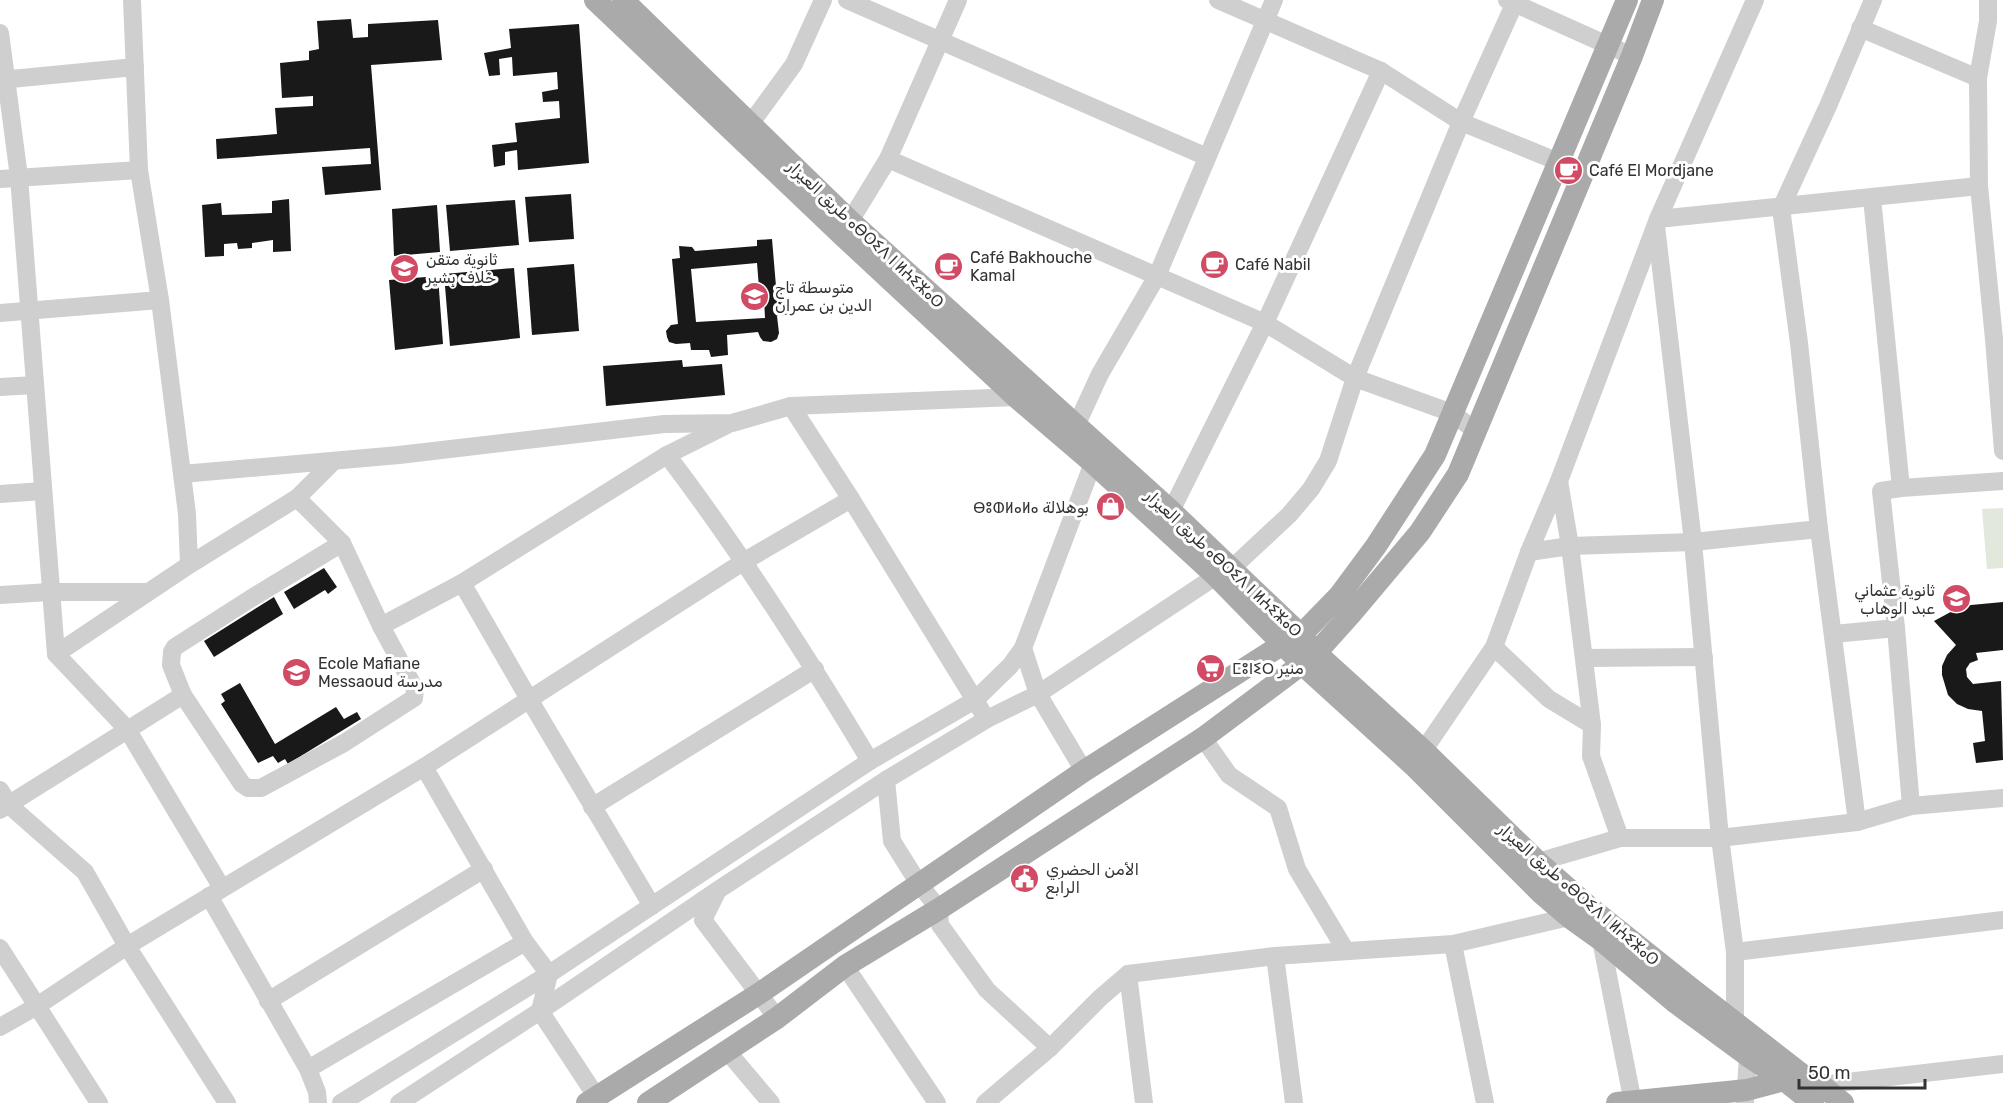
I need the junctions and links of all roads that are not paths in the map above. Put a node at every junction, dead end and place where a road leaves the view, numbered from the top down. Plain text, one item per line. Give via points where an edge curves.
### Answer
1 (132, 0) edge
2 (595, 0) edge
3 (623, 0) edge
4 (823, 0) edge
5 (847, 0) edge
6 (958, 0) edge
7 (1218, 0) edge
8 (1274, 0) edge
9 (1627, 0) edge
10 (1653, 0) edge
11 (1755, 0) edge
12 (1873, 0) edge
13 (1988, 0) edge
14 (1512, 1) edge
15 (1265, 20) junction
16 (1860, 28) junction
17 (0, 33) edge
18 (940, 41) junction
19 (1608, 45) junction
20 (1632, 56) junction
21 (135, 67) junction
22 (1381, 71) junction
23 (1978, 78) junction
24 (3, 80) edge
25 (1461, 122) junction
26 (746, 131) junction
27 (1207, 157) junction
28 (888, 159) junction
29 (1559, 162) junction
30 (139, 170) junction
31 (1583, 172) junction
32 (19, 177) junction
33 (0, 179) edge
34 (1979, 186) junction
35 (1872, 198) junction
36 (1781, 208) junction
37 (1657, 223) junction
38 (846, 228) junction
39 (1157, 276) junction
40 (160, 300) junction
41 (30, 311) junction
42 (0, 313) edge
43 (1265, 323) junction
44 (1355, 378) junction
45 (35, 385) junction
46 (0, 387) edge
47 (1024, 391) junction
48 (791, 406) junction
49 (1452, 412) junction
50 (732, 423) junction
51 (1076, 426) junction
52 (1477, 432) junction
53 (2003, 451) edge
54 (667, 455) junction
55 (334, 461) junction
56 (1093, 463) junction
57 (182, 474) junction
58 (1559, 481) junction
59 (2003, 481) edge
60 (1901, 488) junction
61 (43, 491) junction
62 (0, 494) edge
63 (297, 498) junction
64 (851, 499) junction
65 (1171, 511) junction
66 (1819, 529) junction
67 (1694, 542) junction
68 (342, 543) junction
69 (1570, 546) junction
70 (1529, 552) junction
71 (743, 562) junction
72 (189, 565) junction
73 (1223, 573) junction
74 (462, 583) junction
75 (50, 592) junction
76 (147, 592) junction
77 (25, 594) junction
78 (0, 595) edge
79 (0, 607) edge
80 (381, 626) junction
81 (1896, 628) junction
82 (1834, 634) junction
83 (1292, 640) junction
84 (1494, 647) junction
85 (1023, 648) junction
86 (56, 654) junction
87 (1704, 657) junction
88 (1584, 658) junction
89 (1309, 659) junction
90 (815, 669) junction
91 (183, 694) junction
92 (1038, 694) junction
93 (528, 699) junction
94 (975, 700) junction
95 (987, 720) junction
96 (1592, 724) junction
97 (127, 729) junction
98 (1203, 738) junction
99 (1418, 758) junction
100 (870, 761) junction
101 (424, 768) junction
102 (1084, 771) junction
103 (886, 780) junction
104 (2003, 798) edge
105 (3, 802) edge
106 (1911, 806) junction
107 (592, 807) junction
108 (1857, 822) junction
109 (1620, 838) junction
110 (1720, 838) junction
111 (1538, 862) junction
112 (484, 869) junction
113 (704, 871) junction
114 (919, 884) junction
115 (718, 890) junction
116 (215, 892) junction
117 (652, 906) junction
118 (1588, 906) junction
119 (939, 909) junction
120 (1569, 917) junction
121 (2003, 921) edge
122 (1601, 940) junction
123 (525, 942) junction
124 (1453, 944) junction
125 (127, 946) junction
126 (0, 948) edge
127 (1346, 951) junction
128 (1735, 952) junction
129 (1275, 956) junction
130 (845, 966) junction
131 (549, 974) junction
132 (1128, 974) junction
133 (760, 993) junction
134 (268, 1001) junction
135 (37, 1006) junction
136 (540, 1011) junction
137 (777, 1018) junction
138 (1735, 1021) junction
139 (0, 1027) edge
140 (1050, 1048) junction
141 (727, 1052) junction
142 (1748, 1056) junction
143 (2003, 1064) edge
144 (308, 1069) junction
145 (1784, 1080) junction
146 (1817, 1093) edge
147 (1746, 1097) edge
148 (592, 1100) edge
149 (1628, 1102) edge
150 (99, 1103) edge
151 (227, 1103) edge
152 (318, 1103) edge
153 (341, 1103) edge
154 (399, 1103) edge
155 (648, 1103) edge
156 (771, 1103) edge
157 (937, 1103) edge
158 (985, 1103) edge
159 (1144, 1103) edge
160 (1294, 1103) edge
161 (1485, 1103) edge

1 - 21 street
2 - 26 main road, طريق العيزار ⴰⴱⵔⵉⴷ ⵏ ⵍⵄⵉⵣⴰⵔ
3 - 26 main road, طريق العيزار ⴰⴱⵔⵉⴷ ⵏ ⵍⵄⵉⵣⴰⵔ
4 - 26 street via 794,64
5 - 18 street
6 - 18 street
7 - 15 street
8 - 15 street
9 - 19 main road
10 - 20 main road
11 - 37 street
12 - 16 street
13 - 23 street
14 - 19 street
14 - 25 street
15 - 22 street
15 - 27 street
16 - 23 street
16 - 36 street
17 - 24 street
18 - 27 street
18 - 28 street
19 - 20 street
19 - 29 main road
20 - 31 main road
21 - 24 street
21 - 30 street
22 - 25 street
22 - 43 street
23 - 34 street
24 - 32 street via 10,100
25 - 29 street
25 - 44 street
26 - 38 main road, طريق العيزار ⴰⴱⵔⵉⴷ ⵏ ⵍⵄⵉⵣⴰⵔ
27 - 39 street
28 - 38 street
28 - 39 street
29 - 31 street
29 - 49 main road
30 - 32 street
30 - 40 street
31 - 52 main road
32 - 33 street
32 - 41 street
34 - 35 street
34 - 53 street
35 - 36 street
35 - 60 street
36 - 37 street
36 - 66 street
37 - 58 street
37 - 67 street
38 - 47 main road, طريق العيزار ⴰⴱⵔⵉⴷ ⵏ ⵍⵄⵉⵣⴰⵔ
39 - 43 street
39 - 51 street via 1100,374
40 - 41 street
40 - 57 street
41 - 42 street
41 - 45 street
43 - 44 street
43 - 65 street
44 - 49 street
44 - 73 street via 1328,461 1311,489
45 - 46 street
45 - 61 street
47 - 48 street
47 - 51 main road, طريق العيزار ⴰⴱⵔⵉⴷ ⵏ ⵍⵄⵉⵣⴰⵔ
47 - 56 main road, طريق العيزار ⴰⴱⵔⵉⴷ ⵏ ⵍⵄⵉⵣⴰⵔ
48 - 50 street
48 - 64 street
49 - 52 street
49 - 83 main road via 1435,455 1376,546 1339,596
50 - 54 street
50 - 55 street via 664,424
51 - 65 main road, طريق العيزار ⴰⴱⵔⵉⴷ ⵏ ⵍⵄⵉⵣⴰⵔ
52 - 89 main road via 1458,474 1420,532
54 - 71 street
54 - 74 street
55 - 57 street
55 - 63 street
56 - 73 main road, طريق العيزار ⴰⴱⵔⵉⴷ ⵏ ⵍⵄⵉⵣⴰⵔ
56 - 85 street
57 - 72 street
58 - 69 street
58 - 70 street
59 - 60 street
60 - 81 street via 1881,491
61 - 62 street
61 - 75 street
63 - 68 street
63 - 72 street
64 - 71 street
64 - 94 street
65 - 73 main road, طريق العيزار ⴰⴱⵔⵉⴷ ⵏ ⵍⵄⵉⵣⴰⵔ
66 - 67 street
66 - 82 street
67 - 69 street
67 - 87 street
68 - 80 street
68 - 91 street via 175,647 171,665
69 - 70 street
69 - 88 street
70 - 84 street
71 - 90 street
71 - 93 street
72 - 76 street
73 - 83 main road, طريق العيزار ⴰⴱⵔⵉⴷ ⵏ ⵍⵄⵉⵣⴰⵔ
73 - 92 street
74 - 80 street
74 - 93 street
75 - 76 street
75 - 77 street
75 - 86 street
76 - 86 street
77 - 78 street
77 - 79 street
80 - 91 street via 415,689 414,698 344,743 261,788 242,784
81 - 82 street
81 - 106 street
82 - 108 street
83 - 89 main road, طريق العيزار ⴰⴱⵔⵉⴷ ⵏ ⵍⵄⵉⵣⴰⵔ
83 - 102 main road
84 - 96 street via 1549,699
84 - 99 street
85 - 92 street
85 - 94 street
86 - 97 street
87 - 88 street
87 - 110 street
88 - 96 street
89 - 98 main road
89 - 99 main road, طريق العيزار ⴰⴱⵔⵉⴷ ⵏ ⵍⵄⵉⵣⴰⵔ
90 - 100 street
90 - 107 street
91 - 97 street
92 - 95 street
92 - 102 street
93 - 101 street
93 - 107 street
94 - 95 street
94 - 100 street
95 - 103 street
96 - 109 street via 1592,756
97 - 105 street
97 - 116 street
98 - 119 main road
98 - 127 street via 1229,775 1278,808 1297,869
99 - 111 main road, طريق العيزار ⴰⴱⵔⵉⴷ ⵏ ⵍⵄⵉⵣⴰⵔ
99 - 120 main road, طريق العيزار ⴰⴱⵔⵉⴷ ⵏ ⵍⵄⵉⵣⴰⵔ via 1542,894
100 - 113 street
101 - 112 street
101 - 116 street
102 - 114 main road
103 - 114 street via 892,841
103 - 115 street
104 - 106 street
105 - 125 street via 86,872
106 - 108 street
107 - 117 street
108 - 110 street
109 - 110 street
109 - 111 street
110 - 128 street
111 - 118 main road, طريق العيزار ⴰⴱⵔⵉⴷ ⵏ ⵍⵄⵉⵣⴰⵔ
112 - 123 street
112 - 134 street
113 - 115 street
113 - 117 street
114 - 119 street
114 - 133 main road
115 - 133 street via 703,920
115 - 136 street
116 - 125 street
116 - 134 street
117 - 131 street
118 - 120 street
118 - 138 main road, طريق العيزار ⴰⴱⵔⵉⴷ ⵏ ⵍⵄⵉⵣⴰⵔ
119 - 130 main road
119 - 140 street via 939,926 987,990
120 - 122 main road, طريق العيزار ⴰⴱⵔⵉⴷ ⵏ ⵍⵄⵉⵣⴰⵔ
120 - 124 street
121 - 128 street
122 - 142 main road, طريق العيزار ⴰⴱⵔⵉⴷ ⵏ ⵍⵄⵉⵣⴰⵔ via 1676,1004
122 - 149 street
123 - 131 street
123 - 144 street
124 - 127 street
124 - 161 street
125 - 135 street
125 - 151 street
126 - 135 street
127 - 129 street
128 - 138 street
129 - 132 street
129 - 160 street
130 - 137 main road
130 - 157 street
131 - 136 street
131 - 153 street
132 - 140 street
132 - 159 street
133 - 137 street
133 - 148 main road
134 - 144 street
135 - 139 street
135 - 150 street
136 - 148 street
136 - 154 street
137 - 141 main road
138 - 142 street
138 - 146 main road, طريق العيزار ⴰⴱⵔⵉⴷ ⵏ ⵍⵄⵉⵣⴰⵔ
140 - 158 street
141 - 155 main road
141 - 156 street
142 - 145 main road, طريق العيزار ⴰⴱⵔⵉⴷ ⵏ ⵍⵄⵉⵣⴰⵔ
142 - 147 street
143 - 146 street
144 - 152 street
145 - 146 main road, طريق العيزار ⴰⴱⵔⵉⴷ ⵏ ⵍⵄⵉⵣⴰⵔ
145 - 147 main road
147 - 149 main road

